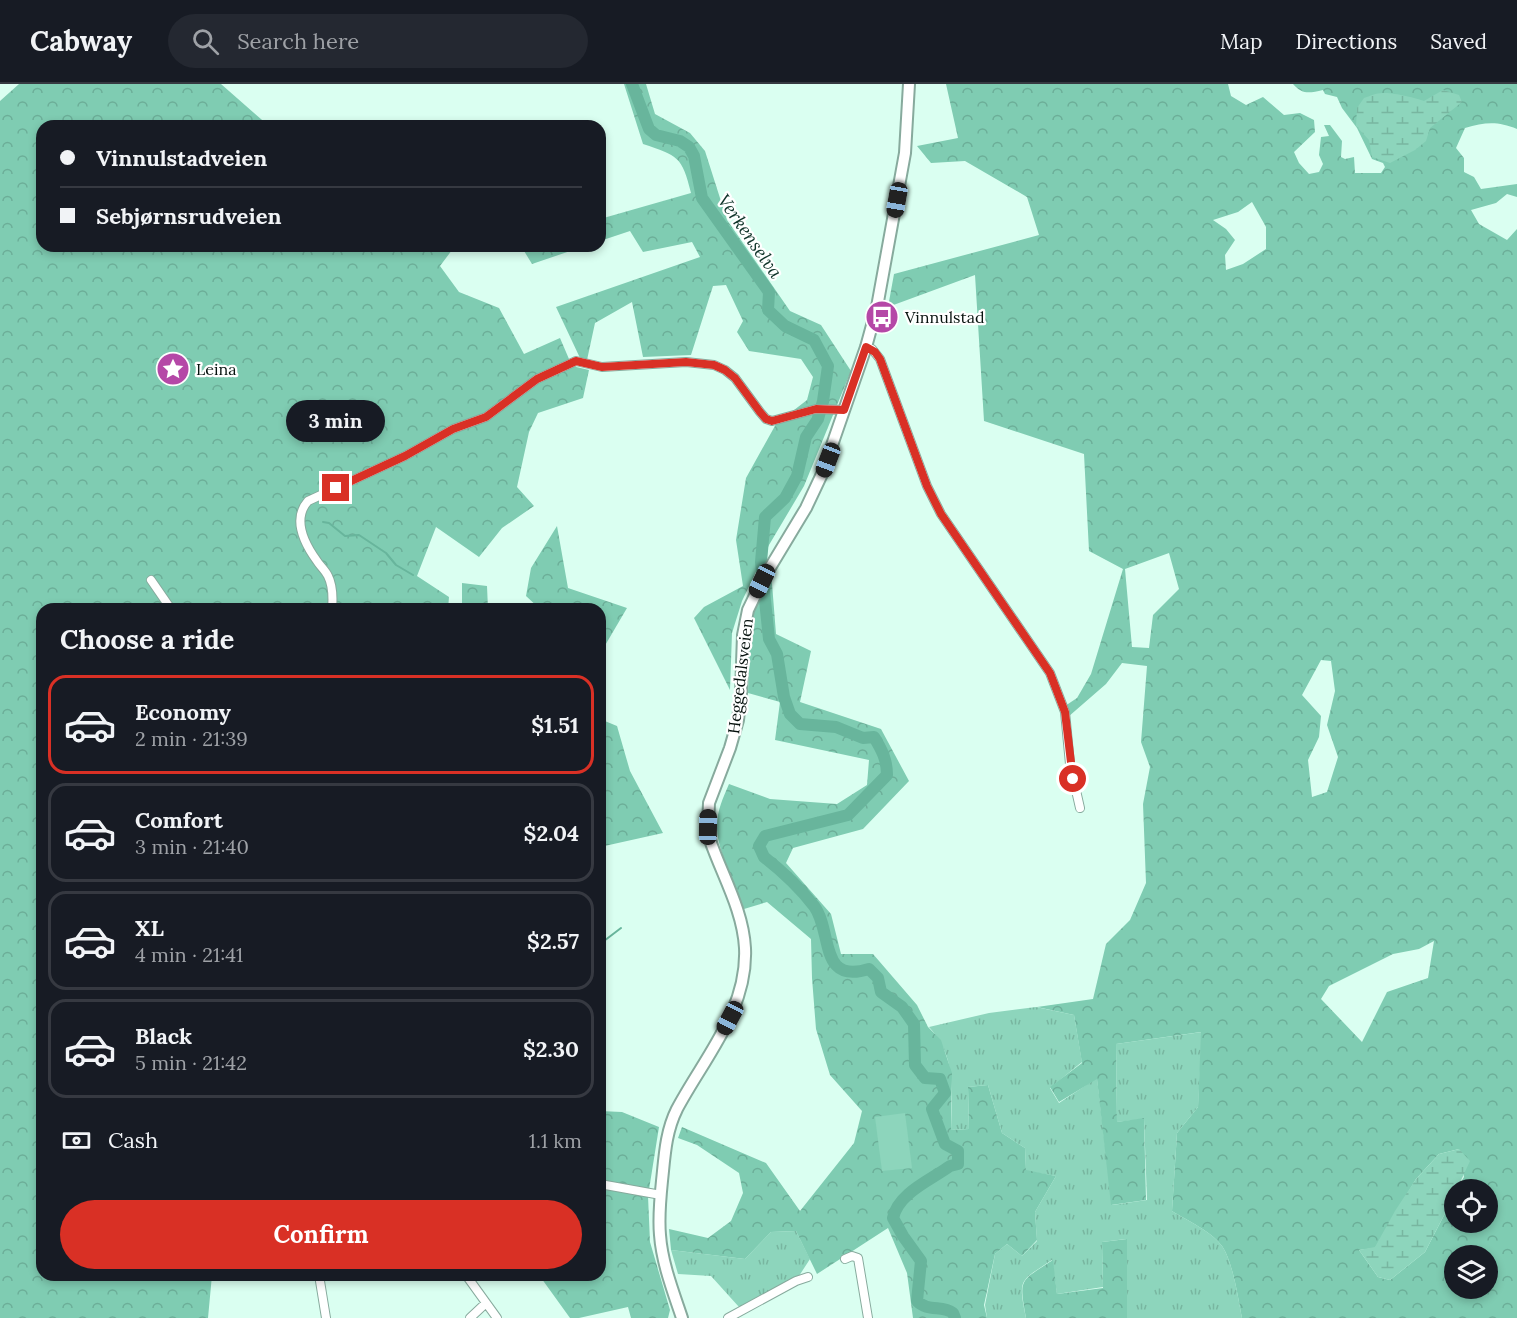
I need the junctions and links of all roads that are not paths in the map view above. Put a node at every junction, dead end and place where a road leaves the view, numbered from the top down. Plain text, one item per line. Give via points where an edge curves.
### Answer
1 (909, 84) edge
2 (866, 347) junction
3 (844, 410) junction
4 (151, 580) dead end
5 (167, 603) edge
6 (332, 603) edge
7 (1080, 808) dead end
8 (606, 1186) edge
9 (661, 1195) junction
10 (845, 1258) dead end
11 (808, 1277) dead end
12 (320, 1281) edge
13 (470, 1281) edge
14 (486, 1304) junction
15 (326, 1318) edge
16 (470, 1318) edge
17 (497, 1318) edge
18 (682, 1318) edge
19 (728, 1318) edge
20 (868, 1318) edge

1 - 2 main road via 899,187 881,290
2 - 3 main road
2 - 7 street via 880,359 941,514 1050,673 1065,712 1070,764
3 - 6 street via 816,409 778,420 766,419 735,378 707,364 602,367 576,361 565,365 522,388 486,417 453,429 308,501 299,514 300,528 307,546 327,574
3 - 9 main road, Heggedalsveien via 816,489 762,581 745,622 735,734 712,792 708,813 710,840 741,924 745,948 743,978 730,1018 672,1123
4 - 5 street
8 - 9 street
9 - 18 main road, Heggedalsveien via 662,1252
10 - 20 street via 858,1257
11 - 19 street
12 - 15 street
13 - 14 street
14 - 16 street
14 - 17 street

